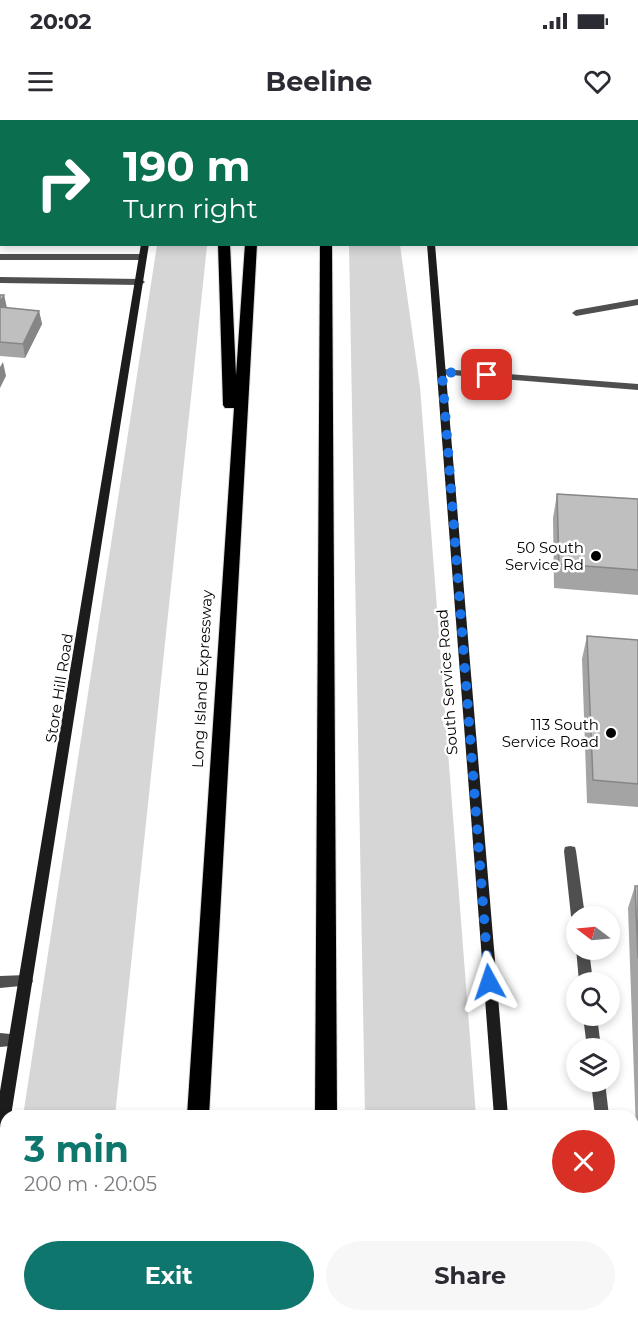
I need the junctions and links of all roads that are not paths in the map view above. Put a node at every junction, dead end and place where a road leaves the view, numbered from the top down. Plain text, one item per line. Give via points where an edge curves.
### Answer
1 (145, 246) edge
2 (224, 246) edge
3 (250, 246) edge
4 (326, 246) edge
5 (431, 246) edge
6 (0, 257) edge
7 (143, 257) junction
8 (0, 280) edge
9 (141, 282) junction
10 (638, 302) edge
11 (576, 313) dead end
12 (442, 372) junction
13 (638, 387) edge
14 (233, 505) junction
15 (570, 851) dead end
16 (577, 906) edge
17 (26, 981) junction
18 (0, 982) edge
19 (0, 1040) edge
20 (16, 1040) junction
21 (599, 1092) edge
22 (4, 1110) edge
23 (198, 1110) edge
24 (326, 1110) edge
25 (501, 1110) edge
26 (601, 1110) edge

1 - 7 main road, Store Hill Road
2 - 14 highway
3 - 14 highway, Long Island Expressway
4 - 24 highway
5 - 12 main road, South Service Road
6 - 7 street
7 - 9 main road, Store Hill Road
8 - 9 street
9 - 17 main road, Store Hill Road
10 - 11 street
12 - 13 street
12 - 25 main road, South Service Road
14 - 23 highway, Long Island Expressway
15 - 16 street
17 - 18 street
17 - 20 main road, Store Hill Road
19 - 20 street
20 - 22 main road, Store Hill Road
21 - 26 street

